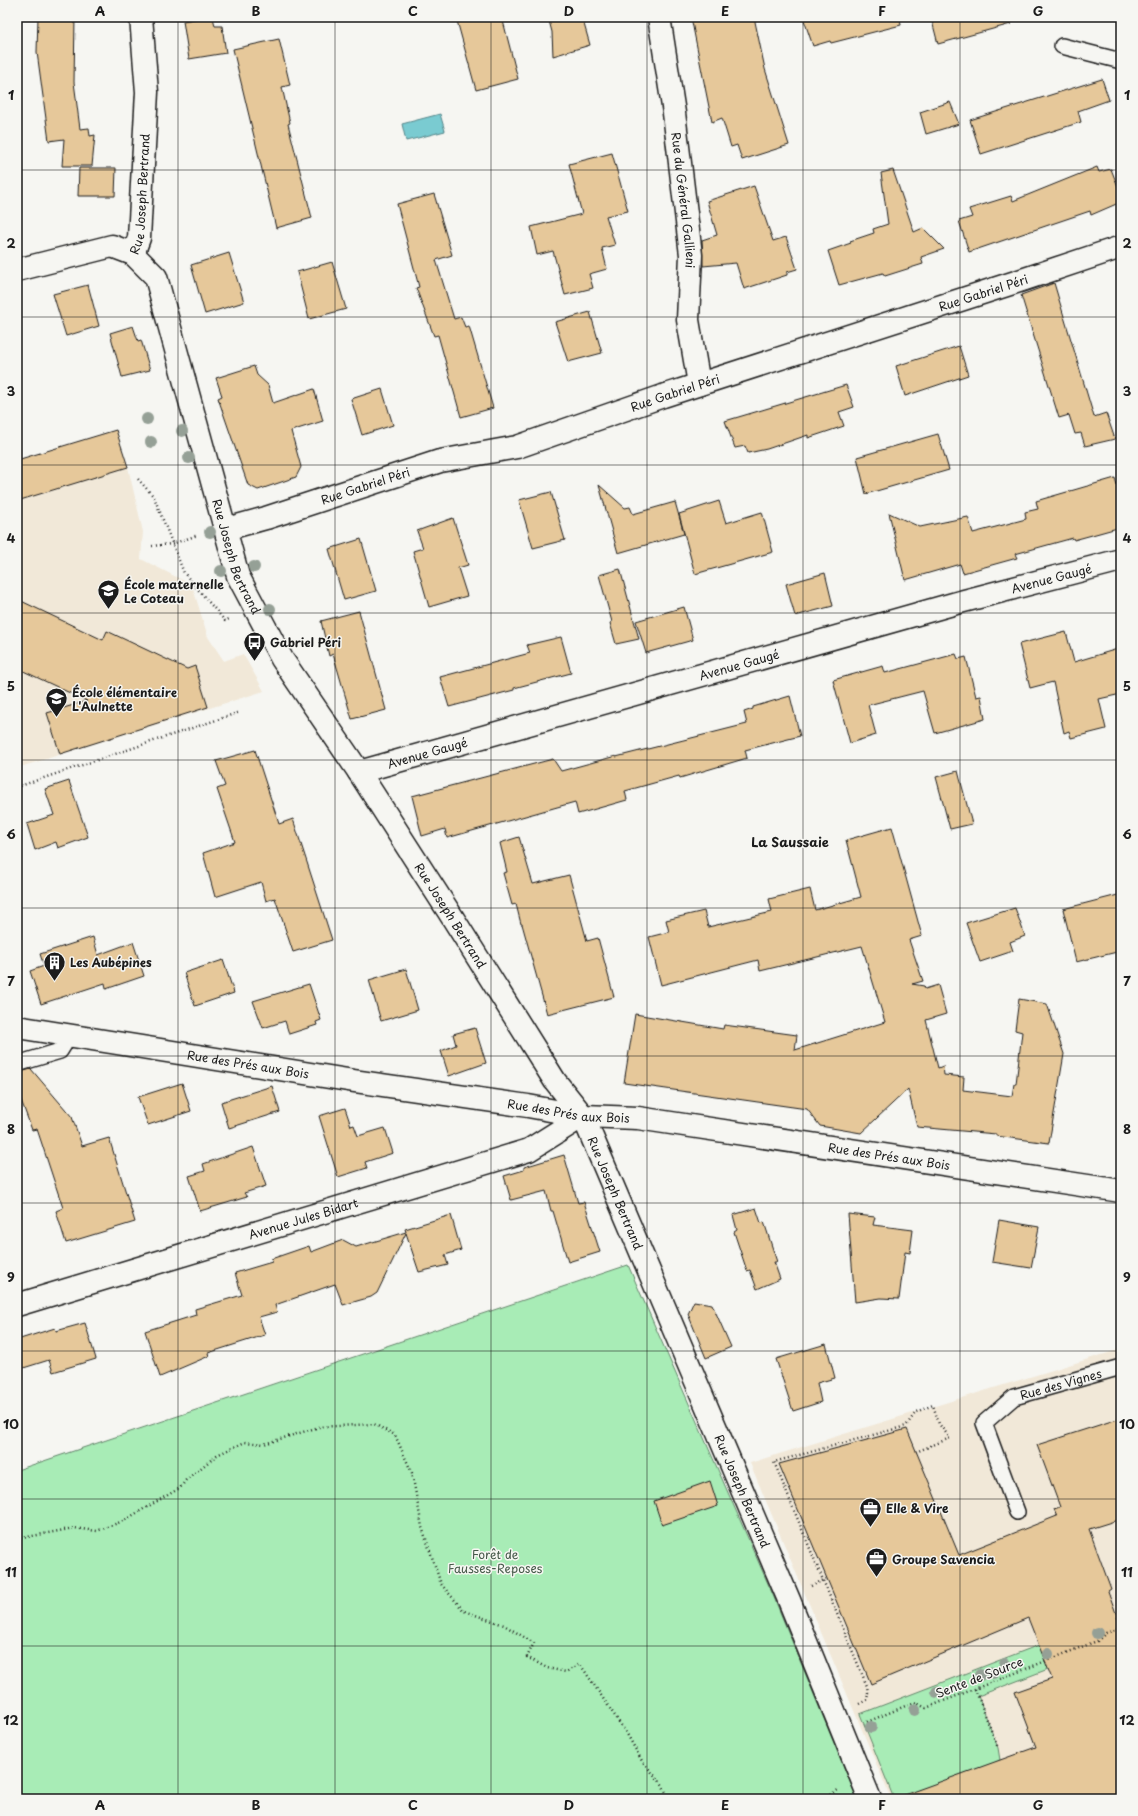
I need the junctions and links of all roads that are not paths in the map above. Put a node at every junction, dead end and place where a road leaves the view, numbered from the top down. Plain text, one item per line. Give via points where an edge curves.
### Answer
1 (141, 17) edge
2 (659, 17) edge
3 (1062, 46) dead end
4 (1121, 61) edge
5 (1121, 246) edge
6 (133, 254) junction
7 (17, 270) edge
8 (699, 384) junction
9 (226, 529) junction
10 (1121, 560) edge
11 (359, 772) junction
12 (17, 1027) edge
13 (70, 1035) junction
14 (17, 1064) edge
15 (583, 1116) junction
16 (1121, 1191) edge
17 (17, 1305) edge
18 (1121, 1367) edge
19 (1016, 1512) dead end
20 (870, 1799) edge

1 - 6 street, Rue Joseph Bertrand via 147,92 139,238
2 - 8 street, Rue du Général Gallieni via 674,112 691,255 688,320
3 - 4 lane
5 - 8 street, Rue Gabriel Péri
6 - 7 street via 112,246
6 - 9 street, Rue Joseph Bertrand via 156,277
8 - 9 street, Rue Gabriel Péri via 517,447 440,461
9 - 11 street, Rue Joseph Bertrand via 238,576 282,660
10 - 11 street, Avenue Gaugé via 952,604
11 - 15 street, Rue Joseph Bertrand via 555,1081
12 - 13 street, Rue des Prés aux Bois
13 - 14 lane via 60,1051
13 - 15 street, Rue des Prés aux Bois
15 - 16 street, Rue des Prés aux Bois via 638,1118
15 - 17 street, Avenue Jules Bidart via 529,1150
15 - 20 street, Rue Joseph Bertrand
18 - 19 lane, Rue des Vignes via 1014,1397 984,1424

